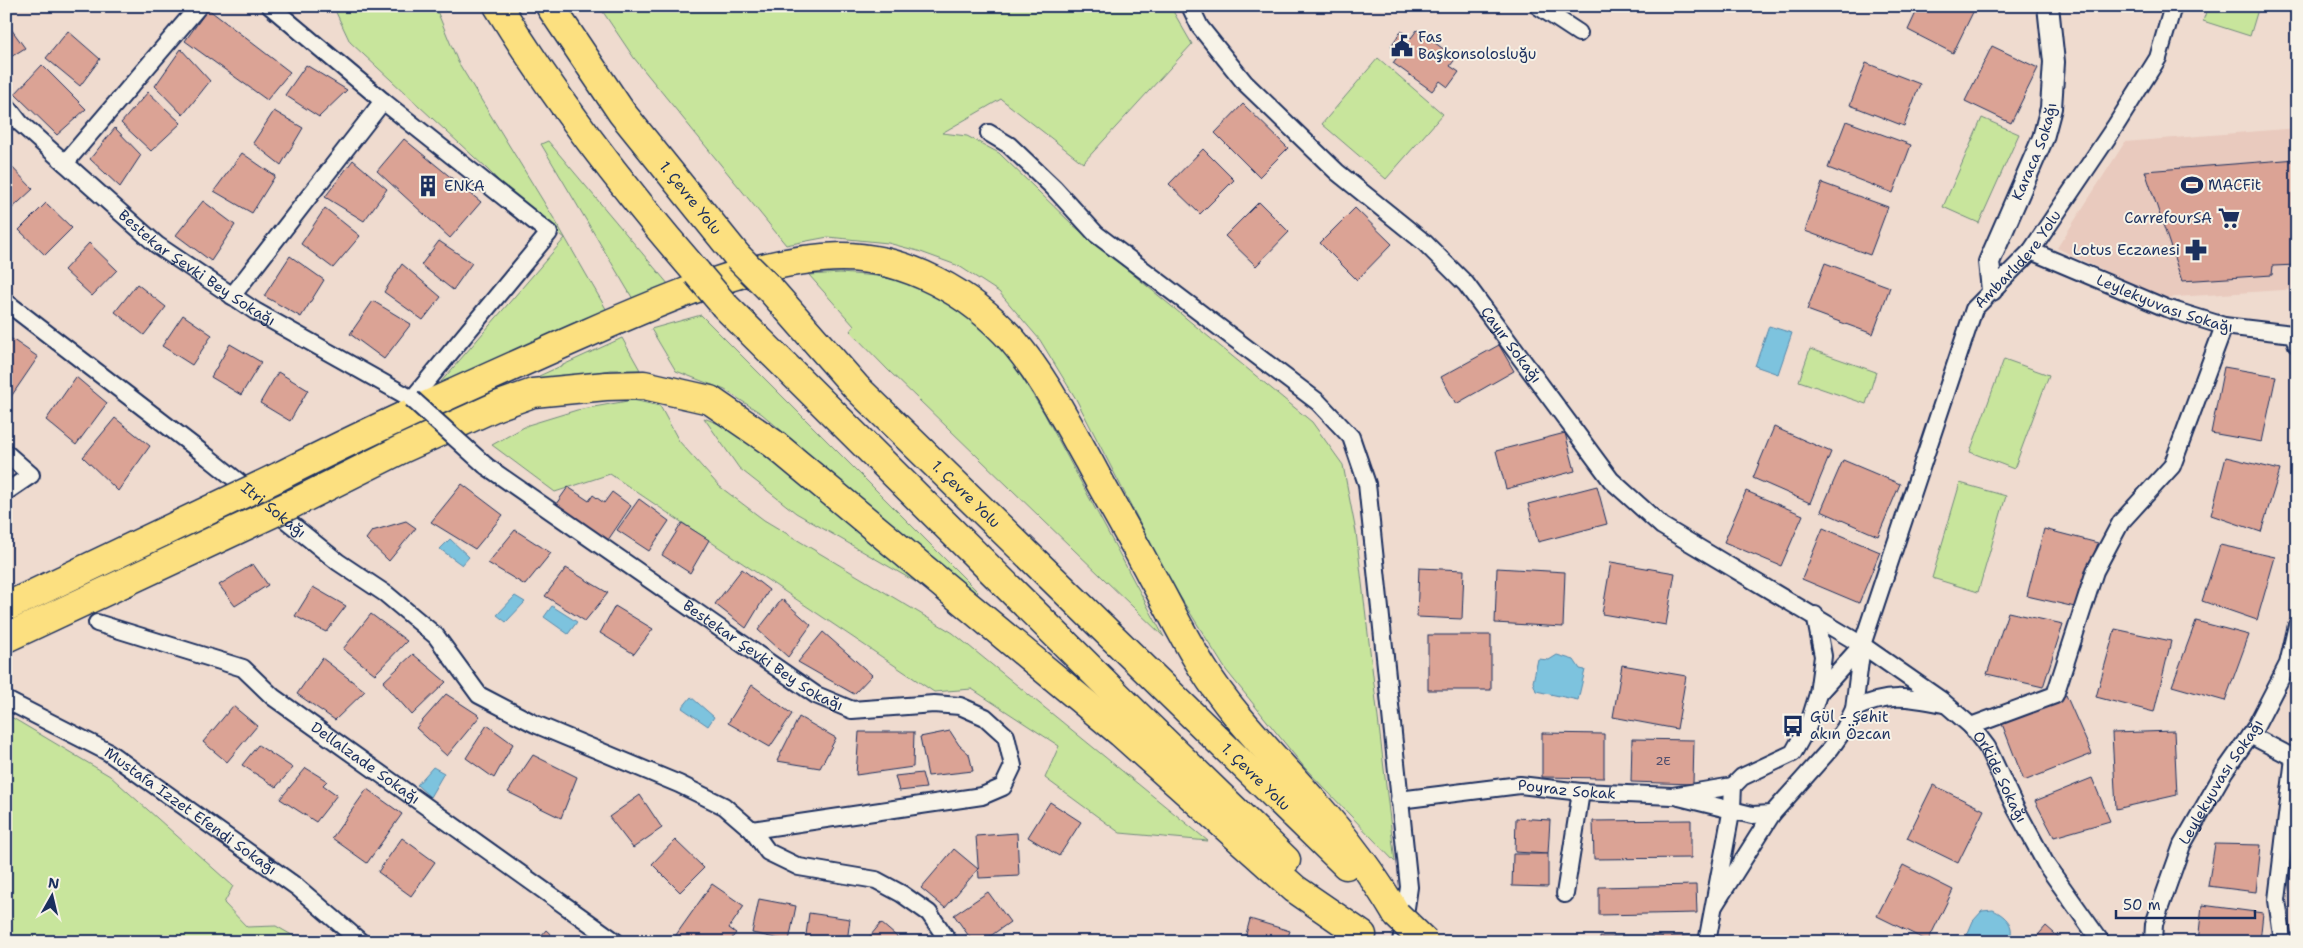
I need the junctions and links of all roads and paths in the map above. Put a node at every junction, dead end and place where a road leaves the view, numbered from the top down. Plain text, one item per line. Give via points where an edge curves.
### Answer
1 (199, 6) edge
2 (270, 6) edge
3 (498, 6) edge
4 (550, 6) edge
5 (1190, 6) edge
6 (1538, 6) edge
7 (2048, 6) edge
8 (2173, 6) edge
9 (1579, 33) dead end
10 (383, 101) junction
11 (6, 105) edge
12 (990, 133) dead end
13 (65, 163) junction
14 (2031, 251) junction
15 (1992, 290) junction
16 (232, 296) junction
17 (6, 302) edge
18 (2224, 326) junction
19 (2297, 345) edge
20 (412, 399) junction
21 (6, 453) edge
22 (6, 492) edge
23 (6, 607) edge
24 (1815, 615) junction
25 (97, 623) dead end
26 (2297, 627) edge
27 (6, 638) edge
28 (1862, 645) junction
29 (1818, 694) junction
30 (6, 700) edge
31 (1947, 705) junction
32 (1854, 710) junction
33 (1971, 726) junction
34 (2250, 735) junction
35 (1733, 786) junction
36 (1581, 792) junction
37 (1672, 796) junction
38 (1399, 800) junction
39 (1732, 808) junction
40 (1772, 814) junction
41 (752, 830) junction
42 (1565, 894) dead end
43 (1714, 906) junction
44 (1397, 915) junction
45 (1365, 938) edge
46 (361, 942) edge
47 (616, 942) edge
48 (949, 942) edge
49 (1401, 942) edge
50 (1425, 942) edge
51 (1707, 942) edge
52 (2101, 942) edge
53 (2153, 942) edge
54 (2283, 942) edge

1 - 13 street
2 - 10 street
3 - 45 highway, bridge via 578,128 637,204 725,306
4 - 44 highway, 1. Çevre Yolu, bridge via 622,113 738,257 856,387
5 - 24 street, Çayır Sokağı via 1200,27 1245,83 1337,172 1425,243 1466,284 1611,480 1662,526
6 - 9 street
7 - 15 street, Karaca Sokağı via 2054,62 2051,108 2043,138 1988,262
8 - 14 street, Ambarlıdere Yolu via 2158,58
10 - 16 street
10 - 20 street via 549,233
11 - 13 street, Bestekar Şevki Bey Sokağı via 20,123
12 - 38 street via 1009,145 1096,234 1318,402 1351,437 1368,484
13 - 16 street, Bestekar Şevki Bey Sokağı via 157,245
14 - 15 street, Ambarlıdere Yolu
14 - 18 street, Leylekyuvası Sokağı via 2166,308
15 - 28 street, Ambarlıdere Yolu via 1974,310
16 - 20 street, Bestekar Şevki Bey Sokağı
17 - 41 street, Itri Sokağı via 338,562 386,594 436,636 479,695 535,724 724,806
18 - 19 street, Leylekyuvası Sokağı via 2293,334
18 - 33 street via 2172,466 2121,522 2095,571 2055,695
20 - 41 street, Bestekar Şevki Bey Sokağı, bridge via 486,466 816,695 852,710 934,704 960,706 985,717 1006,736 1012,766 1003,787 982,796
21 - 22 street via 31,475
23 - 44 highway, bridge via 380,425 599,328 722,281 802,260 845,257 886,262 928,277 966,299 996,323 1035,370 1203,669 1233,710 1376,879
24 - 28 street, Çayır Sokağı
24 - 29 street via 1823,656
25 - 47 street, Dellalzade Sokağı via 242,668 273,697
26 - 34 street, Leylekyuvası Sokağı via 2288,664
27 - 45 highway, bridge via 497,406 533,392 644,385 710,400 774,444 1121,733 1282,878
28 - 29 street, Ambarlıdere Yolu
28 - 31 street, Orkide Sokağı
28 - 32 street, Ambarlıdere Yolu
29 - 35 street, Ambarlıdere Yolu via 1808,726 1793,753 1742,777
30 - 46 street, Mustafa İzzet Efendi Sokağı via 108,752 297,887
31 - 32 street via 1894,697 1872,700
31 - 33 street, Orkide Sokağı
32 - 40 street, Ambarlıdere Yolu via 1831,748
33 - 52 street, Orkide Sokağı via 1987,747 2047,866
34 - 53 street, Leylekyuvası Sokağı via 2224,772 2182,845 2154,924
34 - 54 street via 2294,758 2277,900
35 - 37 street, Poyraz Sokak
35 - 39 street, Ambarlıdere Yolu
36 - 37 street, Poyraz Sokak
36 - 38 street, Poyraz Sokak via 1520,785
36 - 42 street
37 - 39 street
38 - 49 street via 1408,887
39 - 40 street via 1752,815
39 - 43 street, Ambarlıdere Yolu
40 - 43 street, Ambarlıdere Yolu
41 - 48 street, Itri Sokağı via 768,852 799,867 876,880 902,894 930,913
43 - 51 street, Ambarlıdere Yolu
44 - 50 highway, 1. Çevre Yolu, bridge

